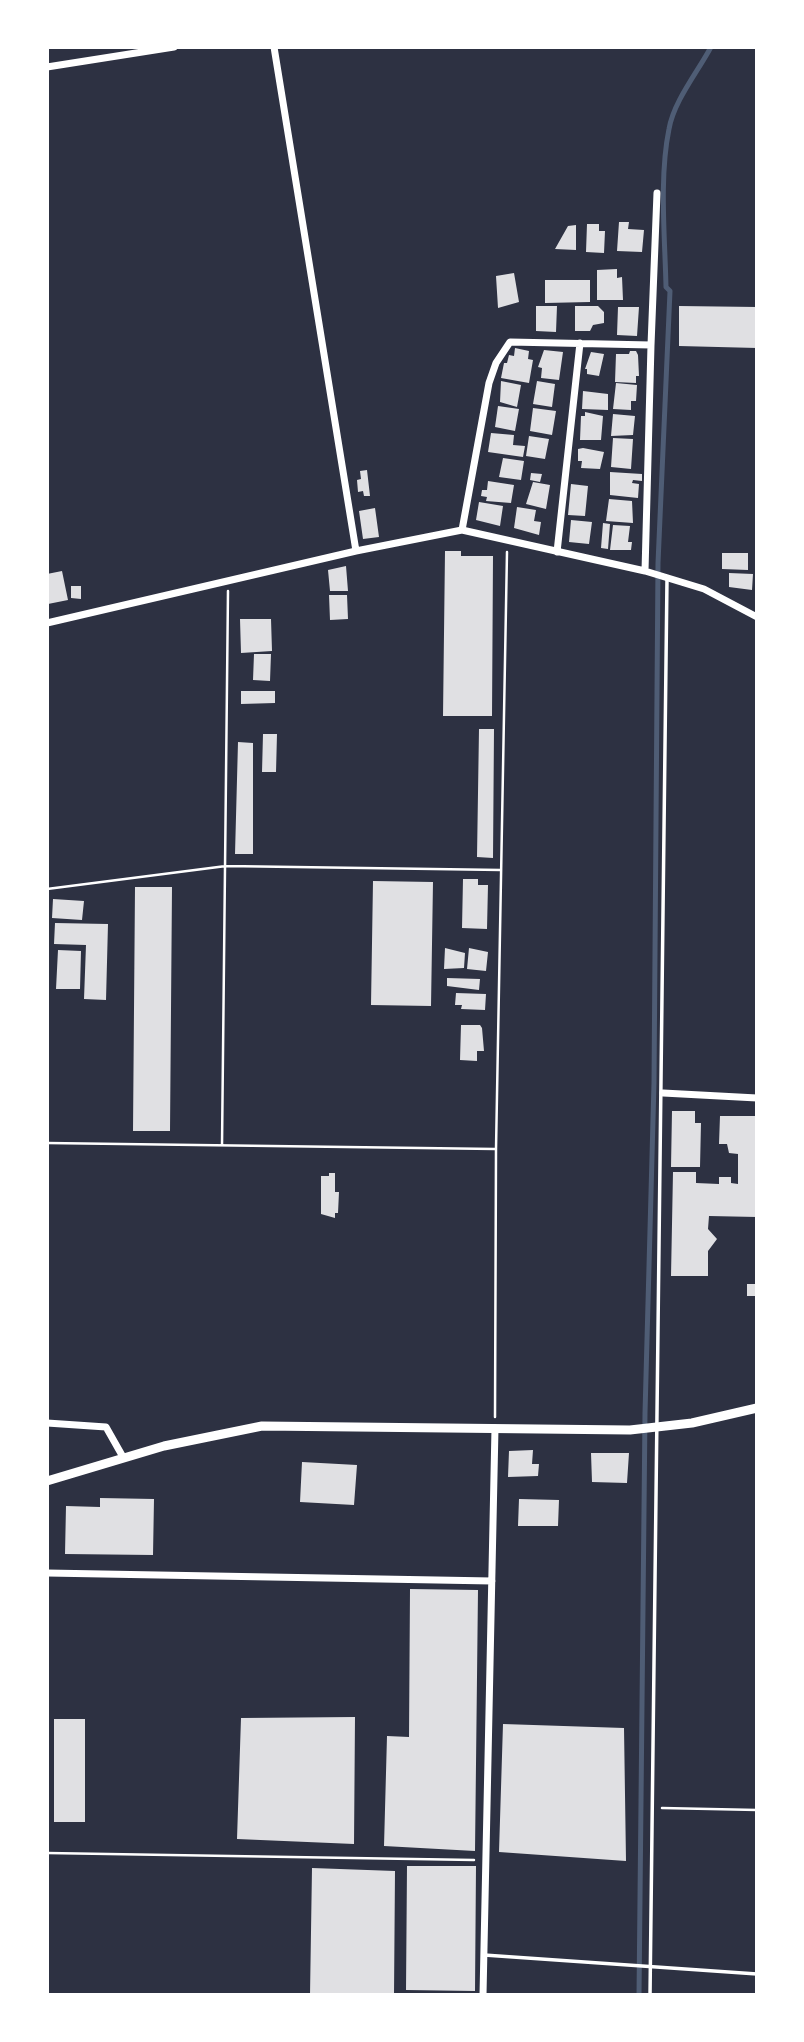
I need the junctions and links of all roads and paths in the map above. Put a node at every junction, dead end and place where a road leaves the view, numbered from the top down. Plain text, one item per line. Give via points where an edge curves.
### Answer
1 (174, 47) edge
2 (274, 47) edge
3 (47, 67) edge
4 (657, 194) dead end
5 (580, 343) junction
6 (651, 345) junction
7 (462, 530) junction
8 (508, 541) junction
9 (356, 551) junction
10 (556, 552) junction
11 (645, 571) junction
12 (667, 577) junction
13 (228, 581) junction
14 (757, 617) edge
15 (47, 623) edge
16 (226, 866) junction
17 (501, 870) junction
18 (47, 889) edge
19 (663, 1093) junction
20 (757, 1098) edge
21 (47, 1143) edge
22 (222, 1145) junction
23 (496, 1149) junction
24 (757, 1408) edge
25 (47, 1423) edge
26 (495, 1428) junction
27 (654, 1428) junction
28 (123, 1457) junction
29 (47, 1481) edge
30 (47, 1573) edge
31 (492, 1581) junction
32 (652, 1807) junction
33 (757, 1810) edge
34 (47, 1853) edge
35 (486, 1860) junction
36 (484, 1955) junction
37 (650, 1965) junction
38 (757, 1974) edge
39 (484, 1995) edge
40 (650, 1995) edge

1 - 3 street
2 - 9 street
4 - 6 street
5 - 6 street
5 - 7 street via 510,342 496,363
5 - 10 street
6 - 11 street
7 - 8 street
7 - 9 street
8 - 10 street
8 - 17 path
9 - 13 street
10 - 11 street
11 - 12 street
12 - 14 street via 704,589
12 - 19 lane
13 - 15 street
13 - 16 path
16 - 17 path
16 - 18 path
16 - 22 path
17 - 23 path
19 - 20 street
19 - 27 lane
21 - 22 path
22 - 23 path
23 - 26 path
24 - 27 street
25 - 28 street via 106,1427
26 - 27 street
26 - 28 street via 262,1426
26 - 31 street
27 - 32 lane
28 - 29 street
30 - 31 street
31 - 35 street
32 - 33 path
32 - 37 lane
34 - 35 path
35 - 36 street
36 - 37 lane
36 - 39 street
37 - 38 lane
37 - 40 lane

